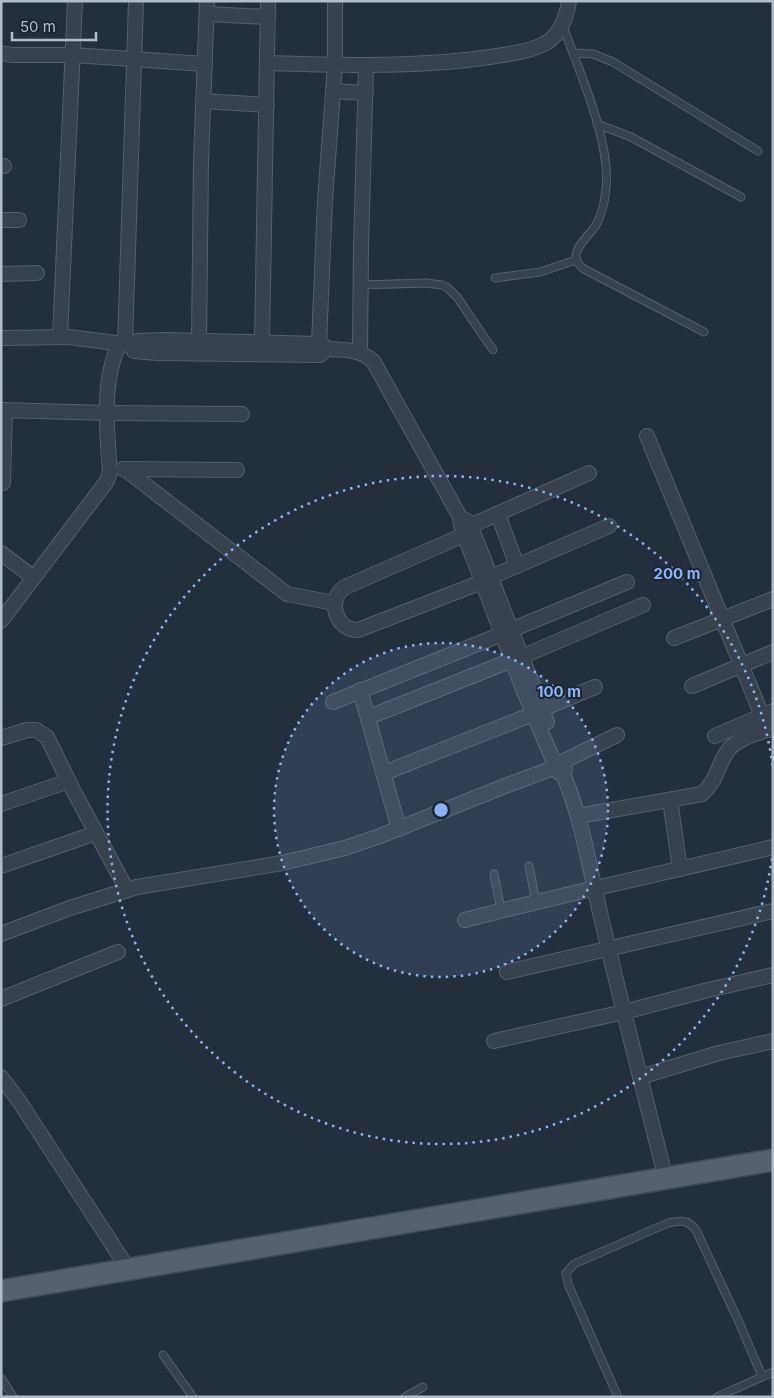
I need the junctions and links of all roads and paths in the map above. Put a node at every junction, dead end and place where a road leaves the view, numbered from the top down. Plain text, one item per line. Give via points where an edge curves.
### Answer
1 (76, 1) edge
2 (136, 1) edge
3 (268, 1) edge
4 (335, 1) edge
5 (569, 1) edge
6 (207, 8) edge
7 (268, 17) junction
8 (562, 25) junction
9 (1, 53) edge
10 (573, 53) junction
11 (73, 55) junction
12 (134, 58) junction
13 (268, 63) junction
14 (205, 64) junction
15 (335, 65) junction
16 (366, 66) junction
17 (333, 91) junction
18 (366, 93) junction
19 (204, 101) junction
20 (267, 105) junction
21 (597, 124) junction
22 (758, 151) dead end
23 (741, 197) dead end
24 (1, 220) edge
25 (19, 220) dead end
26 (576, 260) junction
27 (37, 273) dead end
28 (1, 274) edge
29 (495, 278) dead end
30 (360, 286) junction
31 (704, 332) dead end
32 (60, 337) junction
33 (1, 338) edge
34 (199, 341) junction
35 (262, 342) junction
36 (125, 344) junction
37 (323, 346) junction
38 (493, 350) dead end
39 (360, 352) junction
40 (3, 410) edge
41 (108, 413) junction
42 (242, 414) dead end
43 (647, 436) dead end
44 (110, 469) junction
45 (126, 470) junction
46 (237, 470) dead end
47 (589, 473) dead end
48 (3, 483) dead end
49 (498, 514) junction
50 (465, 526) junction
51 (609, 526) dead end
52 (1, 554) edge
53 (517, 566) junction
54 (34, 578) junction
55 (486, 579) junction
56 (627, 582) dead end
57 (773, 599) edge
58 (334, 603) junction
59 (643, 605) dead end
60 (723, 619) junction
61 (1, 621) edge
62 (506, 632) junction
63 (674, 638) dead end
64 (773, 652) edge
65 (517, 658) junction
66 (742, 666) junction
67 (692, 686) dead end
68 (595, 687) dead end
69 (360, 690) junction
70 (333, 702) dead end
71 (537, 711) junction
72 (767, 714) edge
73 (369, 717) junction
74 (770, 729) edge
75 (617, 735) dead end
76 (715, 736) dead end
77 (1, 738) edge
78 (560, 768) junction
79 (384, 773) junction
80 (69, 781) junction
81 (670, 800) junction
82 (1, 804) edge
83 (578, 816) junction
84 (399, 829) junction
85 (96, 832) junction
86 (773, 847) edge
87 (1, 866) edge
88 (529, 866) dead end
89 (680, 869) junction
90 (494, 874) dead end
91 (595, 887) junction
92 (127, 890) junction
93 (536, 902) junction
94 (501, 910) junction
95 (773, 911) edge
96 (465, 920) dead end
97 (1, 934) edge
98 (609, 949) junction
99 (118, 952) dead end
100 (507, 972) dead end
101 (773, 975) edge
102 (1, 999) edge
103 (624, 1012) junction
104 (494, 1041) dead end
105 (773, 1041) edge
106 (1, 1077) edge
107 (640, 1077) junction
108 (773, 1160) edge
109 (666, 1179) junction
110 (129, 1270) junction
111 (1, 1291) edge
112 (163, 1355) dead end
113 (773, 1372) edge
114 (762, 1376) junction
115 (1, 1378) edge
116 (423, 1388) dead end
117 (13, 1397) edge
118 (193, 1397) edge
119 (405, 1397) edge
120 (618, 1397) edge
121 (717, 1397) edge

1 - 11 street
2 - 12 street
3 - 7 street
4 - 15 street
5 - 8 street
6 - 7 street
6 - 14 street
7 - 13 street
8 - 10 lane
8 - 16 street via 547,43 511,53 440,64
9 - 11 street
10 - 21 lane
10 - 22 lane via 593,54 613,62
11 - 12 street
11 - 32 street
12 - 14 street
12 - 36 street
13 - 15 street
13 - 20 street
14 - 19 street
15 - 16 street
15 - 17 street
16 - 18 street
17 - 18 street
17 - 37 street via 325,200
18 - 30 street
19 - 20 street
19 - 34 street
20 - 35 street
21 - 23 lane via 631,137
21 - 26 lane via 605,165 605,194 601,214 577,249
24 - 25 street
26 - 29 lane via 540,272
26 - 31 lane via 584,269
27 - 28 street
30 - 38 lane via 426,282 442,285 457,297
30 - 39 street
32 - 33 street
32 - 36 street
34 - 35 street
34 - 36 street via 137,341
35 - 37 street
36 - 37 street via 134,351 157,353 320,355
36 - 41 street via 114,357 110,372
37 - 39 street
39 - 50 street via 381,374
40 - 41 street
40 - 48 street
41 - 42 street
41 - 44 street
43 - 60 street
44 - 45 street
44 - 54 street via 105,485
45 - 46 street
45 - 58 street via 287,594
47 - 49 street
49 - 50 street
49 - 53 street
50 - 55 street
50 - 58 street via 345,587 337,594
51 - 53 street
52 - 54 street
53 - 55 street
54 - 61 street
55 - 58 street via 358,630 344,627
55 - 62 street
56 - 62 street
57 - 60 street
59 - 65 street
60 - 63 street
60 - 66 street
62 - 65 street
62 - 69 street
64 - 66 street
65 - 71 street
65 - 73 street
66 - 67 street
66 - 72 street
68 - 71 street
69 - 70 street
69 - 73 street
71 - 78 street
71 - 79 street
72 - 74 street
72 - 76 street
73 - 79 street
74 - 81 street via 728,749 714,781 702,794
75 - 78 street
77 - 80 street via 28,730 42,733
78 - 83 street
78 - 84 street via 505,786
79 - 84 street
80 - 82 street
80 - 85 street
81 - 83 street
81 - 89 street
83 - 91 street
84 - 92 street via 320,855
85 - 87 street
85 - 92 street
86 - 89 street
88 - 93 lane
89 - 91 street
90 - 94 lane
91 - 93 street
91 - 98 street
92 - 97 street
93 - 94 street
94 - 96 street
95 - 98 street
98 - 100 street
98 - 103 street
99 - 102 street
101 - 103 street
103 - 104 street
103 - 107 street
105 - 107 street via 719,1053
106 - 110 street
107 - 109 street
108 - 109 main road
109 - 110 main road
110 - 111 main road
112 - 118 lane
113 - 114 lane
114 - 120 lane via 697,1232 685,1220 678,1221 574,1264 566,1273
114 - 121 lane
115 - 117 lane
116 - 119 lane

